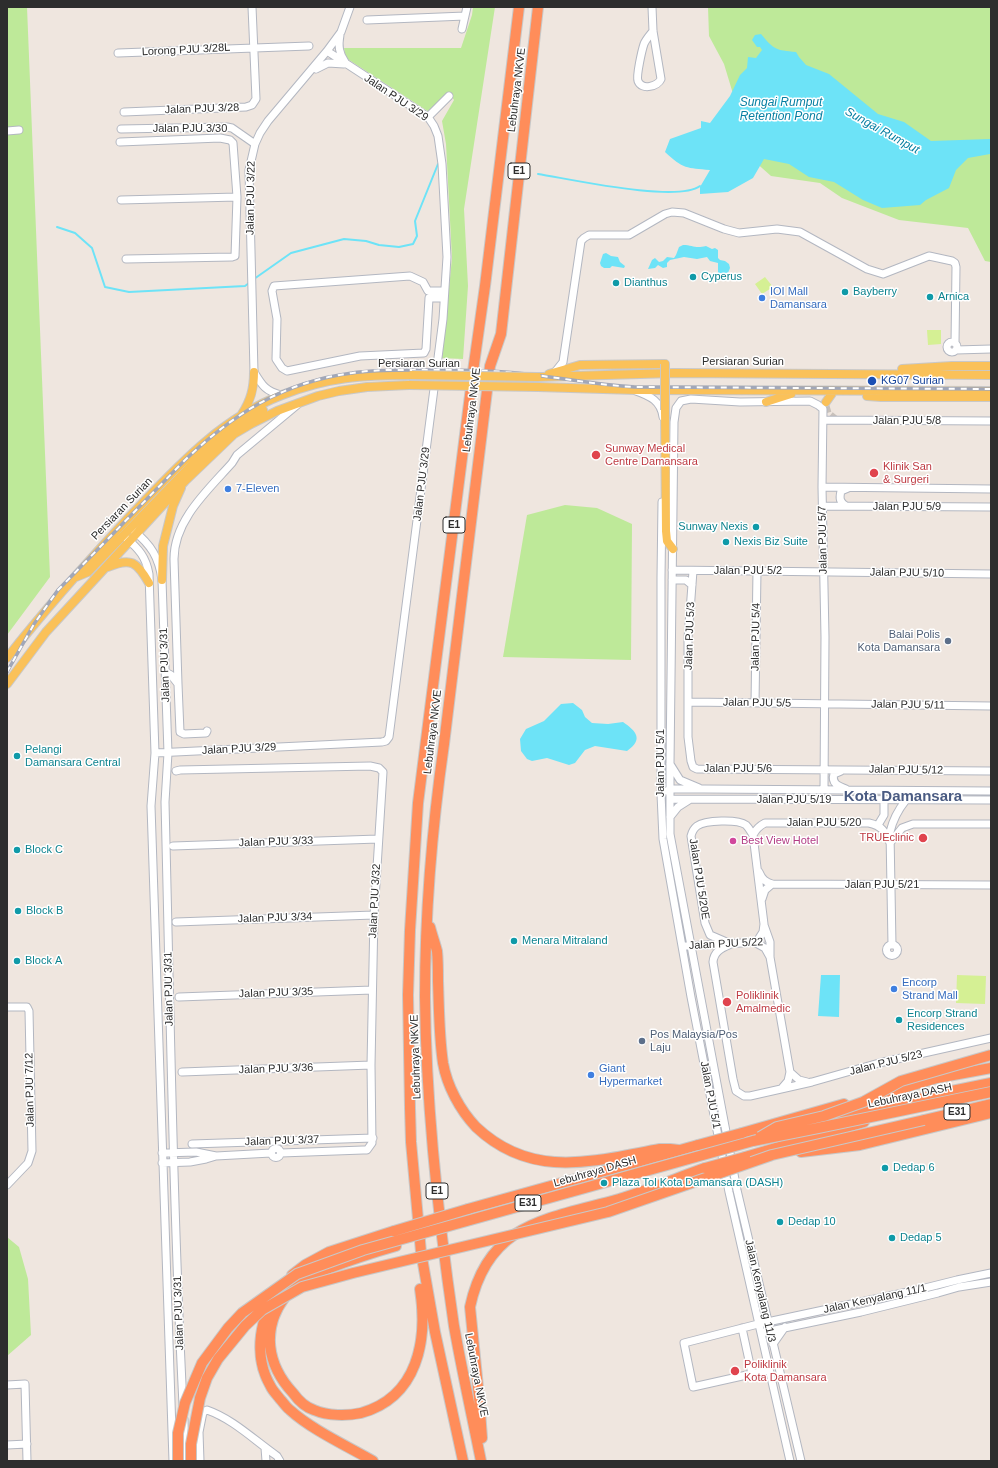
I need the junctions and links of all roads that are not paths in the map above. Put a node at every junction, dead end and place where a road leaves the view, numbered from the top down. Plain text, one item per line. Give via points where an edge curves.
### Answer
1 (252, 7) edge
2 (350, 7) edge
3 (467, 7) edge
4 (519, 7) edge
5 (538, 7) edge
6 (652, 7) edge
7 (466, 16) junction
8 (367, 20) dead end
9 (462, 29) dead end
10 (653, 31) junction
11 (341, 32) junction
12 (309, 46) dead end
13 (254, 47) junction
14 (327, 51) junction
15 (118, 53) dead end
16 (346, 64) junction
17 (313, 70) junction
18 (449, 96) dead end
19 (124, 112) dead end
20 (428, 117) junction
21 (164, 128) junction
22 (177, 128) junction
23 (121, 129) dead end
24 (19, 130) dead end
25 (7, 131) edge
26 (177, 139) junction
27 (165, 140) junction
28 (120, 142) dead end
29 (255, 144) junction
30 (237, 197) junction
31 (121, 200) dead end
32 (126, 259) dead end
33 (444, 294) junction
34 (991, 349) edge
35 (991, 366) edge
36 (254, 372) junction
37 (555, 372) junction
38 (862, 374) junction
39 (991, 375) edge
40 (540, 377) junction
41 (636, 390) junction
42 (849, 391) junction
43 (991, 391) edge
44 (799, 392) junction
45 (833, 392) junction
46 (281, 395) junction
47 (991, 397) edge
48 (273, 399) junction
49 (766, 402) junction
50 (300, 403) junction
51 (826, 404) dead end
52 (662, 411) junction
53 (675, 413) junction
54 (242, 414) junction
55 (823, 420) junction
56 (991, 421) edge
57 (185, 480) junction
58 (822, 487) junction
59 (848, 488) junction
60 (991, 489) edge
61 (823, 506) junction
62 (846, 506) junction
63 (991, 507) edge
64 (134, 531) junction
65 (126, 538) junction
66 (673, 549) junction
67 (105, 568) junction
68 (672, 570) junction
69 (693, 571) junction
70 (757, 571) junction
71 (824, 572) junction
72 (991, 574) edge
73 (74, 578) junction
74 (162, 580) junction
75 (672, 580) junction
76 (149, 583) junction
77 (692, 585) junction
78 (7, 658) edge
79 (165, 672) junction
80 (7, 684) edge
81 (178, 684) junction
82 (689, 702) junction
83 (756, 703) junction
84 (825, 704) junction
85 (991, 706) edge
86 (207, 731) dead end
87 (155, 753) junction
88 (168, 753) junction
89 (670, 764) junction
90 (845, 769) junction
91 (824, 770) junction
92 (176, 771) dead end
93 (990, 772) edge
94 (670, 789) junction
95 (704, 789) junction
96 (824, 790) junction
97 (849, 790) junction
98 (989, 790) edge
99 (661, 794) junction
100 (670, 799) junction
101 (691, 799) junction
102 (884, 800) junction
103 (906, 800) junction
104 (991, 800) edge
105 (670, 817) junction
106 (991, 824) edge
107 (878, 825) junction
108 (753, 835) junction
109 (378, 839) junction
110 (890, 843) junction
111 (173, 846) dead end
112 (756, 866) junction
113 (772, 884) junction
114 (892, 885) junction
115 (991, 885) edge
116 (762, 899) junction
117 (374, 915) junction
118 (428, 918) junction
119 (176, 922) dead end
120 (764, 924) junction
121 (770, 942) junction
122 (756, 943) junction
123 (731, 944) junction
124 (892, 945) dead end
125 (683, 946) junction
126 (691, 946) junction
127 (770, 957) junction
128 (372, 990) junction
129 (179, 997) dead end
130 (7, 1007) edge
131 (991, 1038) edge
132 (991, 1055) edge
133 (371, 1065) junction
134 (991, 1068) edge
135 (182, 1072) dead end
136 (790, 1072) junction
137 (812, 1082) junction
138 (991, 1083) edge
139 (782, 1088) junction
140 (991, 1092) edge
141 (942, 1093) junction
142 (991, 1104) edge
143 (991, 1113) edge
144 (373, 1138) junction
145 (749, 1142) junction
146 (192, 1144) dead end
147 (723, 1144) junction
148 (679, 1150) junction
149 (174, 1152) junction
150 (162, 1153) junction
151 (772, 1155) junction
152 (216, 1156) junction
153 (162, 1163) junction
154 (174, 1163) junction
155 (7, 1185) edge
156 (421, 1252) junction
157 (752, 1260) junction
158 (745, 1262) junction
159 (991, 1273) edge
160 (991, 1282) edge
161 (764, 1310) junction
162 (781, 1319) junction
163 (768, 1322) junction
164 (758, 1324) junction
165 (785, 1327) junction
166 (742, 1328) junction
167 (770, 1331) junction
168 (760, 1333) junction
169 (773, 1344) junction
170 (769, 1370) junction
171 (752, 1374) junction
172 (7, 1385) edge
173 (27, 1444) junction
174 (7, 1445) edge
175 (266, 1448) junction
176 (27, 1461) edge
177 (173, 1461) edge
178 (178, 1461) edge
179 (185, 1461) edge
180 (190, 1461) edge
181 (200, 1461) edge
182 (266, 1461) edge
183 (280, 1461) edge
184 (373, 1461) edge
185 (463, 1461) edge
186 (482, 1461) edge
187 (790, 1461) edge
188 (801, 1461) edge

1 - 13 street, Jalan PJU 3/28
2 - 11 street, Jalan PJU 3/22
3 - 7 street
4 - 156 highway, Lebuhraya NKVE / E1 via 418,803 408,1002 411,1142
5 - 118 highway, Lebuhraya NKVE / E1 via 500,334 490,366 435,805
6 - 10 street
7 - 8 street
7 - 9 street
10 - 10 street via 644,44 638,74 638,82 646,86 656,85 661,79
11 - 14 street, Jalan PJU 3/22
11 - 16 street via 338,44 340,56
12 - 13 street, Lorong PJU 3/28L
13 - 15 street, Lorong PJU 3/28L
13 - 19 street, Jalan PJU 3/28 via 256,99 249,107
14 - 16 street, Jalan PJU 3/29
14 - 17 street, Jalan PJU 3/22
16 - 17 street via 328,63
16 - 20 street, Jalan PJU 3/29
17 - 29 street, Jalan PJU 3/22 via 268,121
18 - 20 street
20 - 33 street, Jalan PJU 3/29 via 438,136 442,164 447,257
21 - 22 street, Jalan PJU 3/30
21 - 23 street, Jalan PJU 3/30
21 - 27 street
22 - 26 street
22 - 29 street, Jalan PJU 3/30 via 228,127
24 - 25 street
26 - 27 street
26 - 30 street via 230,140 234,148
27 - 28 street
29 - 36 street, Jalan PJU 3/22 via 249,170
30 - 31 street
30 - 32 street via 235,256
33 - 33 street via 428,298 424,353 360,356 287,371 276,359 277,319 272,291 274,286 410,276 423,282 428,291
33 - 88 street, Jalan PJU 3/29 via 443,319 389,737 382,742
34 - 37 street via 956,346 956,267 952,261 929,256 883,274 867,269 800,232 777,229 739,233 684,213 672,212 632,234 589,235 581,241 563,362
35 - 38 main road via 887,369
36 - 46 street via 263,387
36 - 54 main road via 252,393
37 - 40 main road
37 - 66 main road, bridge via 580,365 666,364 666,531 667,541
38 - 39 main road, Persiaran Surian
38 - 40 main road, Persiaran Surian via 674,373
40 - 46 main road, Persiaran Surian, bridge via 360,376 334,379
41 - 44 main road, Persiaran Surian
41 - 50 main road, Persiaran Surian, bridge via 409,385 339,391
41 - 52 street via 656,400
42 - 43 main road
42 - 45 main road
42 - 47 main road via 881,397
44 - 45 main road
44 - 49 main road
45 - 51 main road
46 - 48 main road, Persiaran Surian
48 - 54 main road, Persiaran Surian
48 - 64 main road via 263,410 230,430 208,448
49 - 53 street, Jalan PJU 5/7 via 691,399 678,403
49 - 55 street, Jalan PJU 5/7 via 810,401 823,409
50 - 57 main road, Persiaran Surian via 234,434
50 - 81 street via 237,456 193,506 175,543
52 - 53 street via 668,405
52 - 99 street, Jalan PJU 5/1 via 664,418
53 - 66 street, Jalan PJU 5/1
54 - 73 main road, Persiaran Surian via 185,459
55 - 56 street, Jalan PJU 5/8
55 - 58 street, Jalan PJU 5/7
57 - 64 main road, Persiaran Surian
57 - 74 main road via 173,506 163,546
58 - 59 street, Jalan PJU 5/9
58 - 61 street, Jalan PJU 5/7
59 - 60 street, Jalan PJU 5/9
59 - 62 street via 841,491 839,496
61 - 62 street, Jalan PJU 5/9
61 - 71 street, Jalan PJU 5/7
62 - 63 street, Jalan PJU 5/9
64 - 65 main road
64 - 74 street, Jalan PJU 3/31 via 154,552 159,562
65 - 67 main road
65 - 73 main road via 88,572
65 - 76 street, Jalan PJU 3/31 via 144,557
66 - 68 street, Jalan PJU 5/1
67 - 76 main road via 120,562 129,562 142,570
67 - 80 main road via 46,632
68 - 69 street, Jalan PJU 5/2
68 - 75 street, Jalan PJU 5/1
69 - 70 street, Jalan PJU 5/2
69 - 77 street, Jalan PJU 5/3
70 - 71 street, Jalan PJU 5/2
70 - 83 street, Jalan PJU 5/4
71 - 72 street, Jalan PJU 5/10
71 - 84 street, Jalan PJU 5/7
73 - 78 main road, Persiaran Surian
74 - 79 street, Jalan PJU 3/31
75 - 77 street via 686,580
75 - 89 street, Jalan PJU 5/1
76 - 87 street, Jalan PJU 3/31
77 - 82 street, Jalan PJU 5/3 via 688,638
79 - 81 street
79 - 88 street, Jalan PJU 3/31
81 - 86 street via 180,732 184,734
82 - 83 street, Jalan PJU 5/5
82 - 91 street, Jalan PJU 5/6 via 688,737 693,767
83 - 84 street, Jalan PJU 5/5
84 - 85 street, Jalan PJU 5/11
84 - 91 street, Jalan PJU 5/7
87 - 88 street, Jalan PJU 3/29
87 - 150 street, Jalan PJU 3/31 via 151,806
88 - 149 street, Jalan PJU 3/31 via 165,802
89 - 94 street, Jalan PJU 5/1
89 - 95 street via 680,780
90 - 91 street, Jalan PJU 5/12
90 - 93 street, Jalan PJU 5/12
90 - 97 street via 834,774 834,782
91 - 96 street, Jalan PJU 5/7
92 - 109 street, Jalan PJU 3/32 via 374,766 382,772
94 - 95 street, Jalan PJU 5/19
94 - 99 street
94 - 100 street, Jalan PJU 5/1
95 - 96 street, Jalan PJU 5/19
96 - 97 street, Jalan PJU 5/19
97 - 98 street, Jalan PJU 5/19
99 - 100 street
99 - 125 street, Jalan PJU 5/1 via 663,839
100 - 101 street, Jalan PJU 5/19
100 - 105 street, Jalan PJU 5/1
101 - 102 street, Jalan PJU 5/19
101 - 105 street via 683,803
102 - 103 street, Jalan PJU 5/19
102 - 107 street via 884,815
103 - 104 street, Jalan PJU 5/19
103 - 110 street via 892,821
105 - 126 street, Jalan PJU 5/1 via 670,834
106 - 110 street via 913,824 902,828
107 - 108 street, Jalan PJU 5/20 via 765,823 756,829
107 - 110 street, Jalan PJU 5/20 via 884,830
108 - 112 street
108 - 123 street, Jalan PJU 5/20E via 745,824 738,822 704,822 692,831 706,927 710,935
109 - 111 street, Jalan PJU 3/33
109 - 117 street, Jalan PJU 3/32
110 - 114 street
112 - 113 street via 762,878
112 - 116 street
113 - 114 street, Jalan PJU 5/21
113 - 116 street via 765,890
114 - 115 street, Jalan PJU 5/21
114 - 124 street
116 - 120 street
117 - 119 street, Jalan PJU 3/34
117 - 128 street, Jalan PJU 3/32
118 - 148 highway via 437,950 440,1035 445,1072 456,1100 480,1130 506,1149 549,1162 583,1162 660,1149
118 - 186 highway, Lebuhraya NKVE / E1 via 425,996 432,1142 443,1248 455,1327
120 - 121 street
120 - 122 street via 763,932
121 - 122 street, Jalan PJU 5/22
121 - 127 street
122 - 123 street, Jalan PJU 5/22
122 - 127 street via 766,948
123 - 126 street, Jalan PJU 5/22
123 - 139 street, Jalan PJU 5/23 via 716,952 713,962 736,1091 744,1096 750,1096
125 - 126 street, Jalan PJU 5/22
125 - 147 street, Jalan PJU 5/1
126 - 147 street, Jalan PJU 5/1
127 - 136 street
128 - 129 street, Jalan PJU 3/35
128 - 133 street, Jalan PJU 3/32
130 - 155 street, Jalan PJU 7/12 via 27,1007 29,1012 32,1151 28,1163
131 - 137 street, Jalan PJU 5/23 via 879,1063
132 - 145 highway, bridge via 901,1081 863,1102 824,1116 777,1127
133 - 135 street, Jalan PJU 3/36
133 - 144 street, Jalan PJU 3/32
134 - 148 highway, bridge via 938,1078
136 - 137 street via 799,1080
136 - 139 street via 788,1081
137 - 139 street, Jalan PJU 5/23
138 - 141 highway
140 - 145 highway, Lebuhraya DASH / E31, bridge
141 - 145 highway
141 - 186 highway, bridge via 918,1107 705,1168 620,1198 561,1213 514,1234 497,1249 480,1277 472,1294 470,1307
142 - 151 highway, E31, bridge
143 - 151 highway, bridge via 860,1145
144 - 146 street, Jalan PJU 3/37
144 - 152 street via 370,1147 363,1150 280,1153 275,1158 271,1153
145 - 156 highway, bridge via 360,1256 306,1278 292,1287 277,1307 271,1328 270,1347 274,1365 283,1383 300,1401 314,1410 350,1416 387,1401 404,1386 417,1358 423,1332 418,1269
145 - 178 highway, Lebuhraya DASH / E31, bridge via 363,1250 297,1274 242,1313 202,1363 185,1403 178,1433
147 - 157 street, Jalan Kenyalang 11/3
147 - 158 street, Jalan Kenyalang 11/3
148 - 184 highway, bridge via 468,1209 329,1252 304,1265 286,1280 271,1300 263,1322 260,1343 262,1366 271,1387 289,1410 311,1426
149 - 150 street
149 - 152 street via 196,1152
149 - 154 street, Jalan PJU 3/31
150 - 153 street, Jalan PJU 3/31
151 - 180 highway, E31, bridge via 608,1212 353,1273 302,1288 262,1310 218,1359 207,1378 200,1398
152 - 154 street
153 - 154 street
153 - 177 street, Jalan PJU 3/31
154 - 179 street, Jalan PJU 3/31
156 - 185 highway, Lebuhraya NKVE / E1 via 435,1332
157 - 158 street
157 - 161 street, Jalan Kenyalang 11/3
158 - 164 street, Jalan Kenyalang 11/3
159 - 162 street, Jalan Kenyalang 11/1
160 - 165 street, Jalan Kenyalang 11/1
161 - 162 street
161 - 163 street, Jalan Kenyalang 11/3
162 - 163 street, Jalan Kenyalang 11/1
163 - 164 street, Jalan Kenyalang 11/1
163 - 167 street, Jalan Kenyalang 11/3
164 - 166 street, Jalan Kenyalang 11/1
164 - 168 street, Jalan Kenyalang 11/3
165 - 167 street, Jalan Kenyalang 11/1
165 - 169 street
166 - 171 street
166 - 171 street, Jalan Kenyalang 11/1 via 684,1342 692,1385 696,1387
167 - 168 street, Jalan Kenyalang 11/1
167 - 169 street, Jalan Kenyalang 11/3
168 - 170 street, Jalan Kenyalang 11/3
169 - 188 street, Jalan Kenyalang 11/3
170 - 171 street
170 - 187 street, Jalan Kenyalang 11/3
172 - 173 street via 25,1384
173 - 174 street
173 - 176 street
175 - 181 street via 227,1420 207,1410 203,1412 199,1432
175 - 182 street
175 - 183 street

